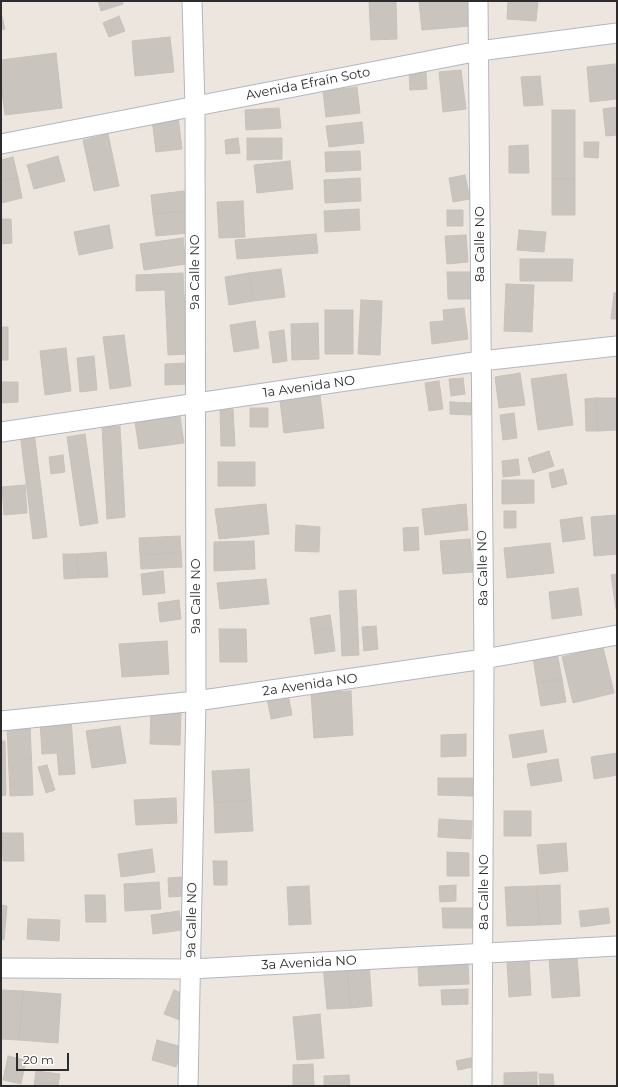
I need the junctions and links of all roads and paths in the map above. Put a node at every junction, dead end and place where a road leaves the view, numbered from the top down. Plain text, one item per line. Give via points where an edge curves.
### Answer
1 (192, 1) edge
2 (478, 1) edge
3 (617, 33) edge
4 (479, 51) junction
5 (195, 107) junction
6 (1, 144) edge
7 (617, 346) edge
8 (481, 361) junction
9 (196, 404) junction
10 (1, 432) edge
11 (617, 635) edge
12 (484, 659) junction
13 (196, 701) junction
14 (1, 721) edge
15 (617, 946) edge
16 (484, 954) junction
17 (1, 968) edge
18 (191, 969) junction
19 (188, 1086) edge
20 (482, 1086) edge

1 - 5 street, 9a Calle NO
2 - 4 street, 8a Calle NO
3 - 4 street, Avenida Efraín Soto
4 - 5 street, Avenida Efraín Soto
4 - 8 street, 8a Calle NO
5 - 6 street, Avenida Efraín Soto
5 - 9 street, 9a Calle NO
7 - 8 street, 1a Avenida NO
8 - 9 street, 1a Avenida NO
8 - 12 street, 8a Calle NO
9 - 10 street, 1a Avenida NO
9 - 13 street, 9a Calle NO
11 - 12 street, 2a Avenida NO
12 - 13 street, 2a Avenida NO
12 - 16 street, 8a Calle NO
13 - 14 street, 2a Avenida NO
13 - 18 street, 9a Calle NO
15 - 16 street, 3a Avenida NO
16 - 18 street, 3a Avenida NO
16 - 20 street, 8a Calle NO
17 - 18 street, 3a Avenida NO
18 - 19 street, 9a Calle NO

